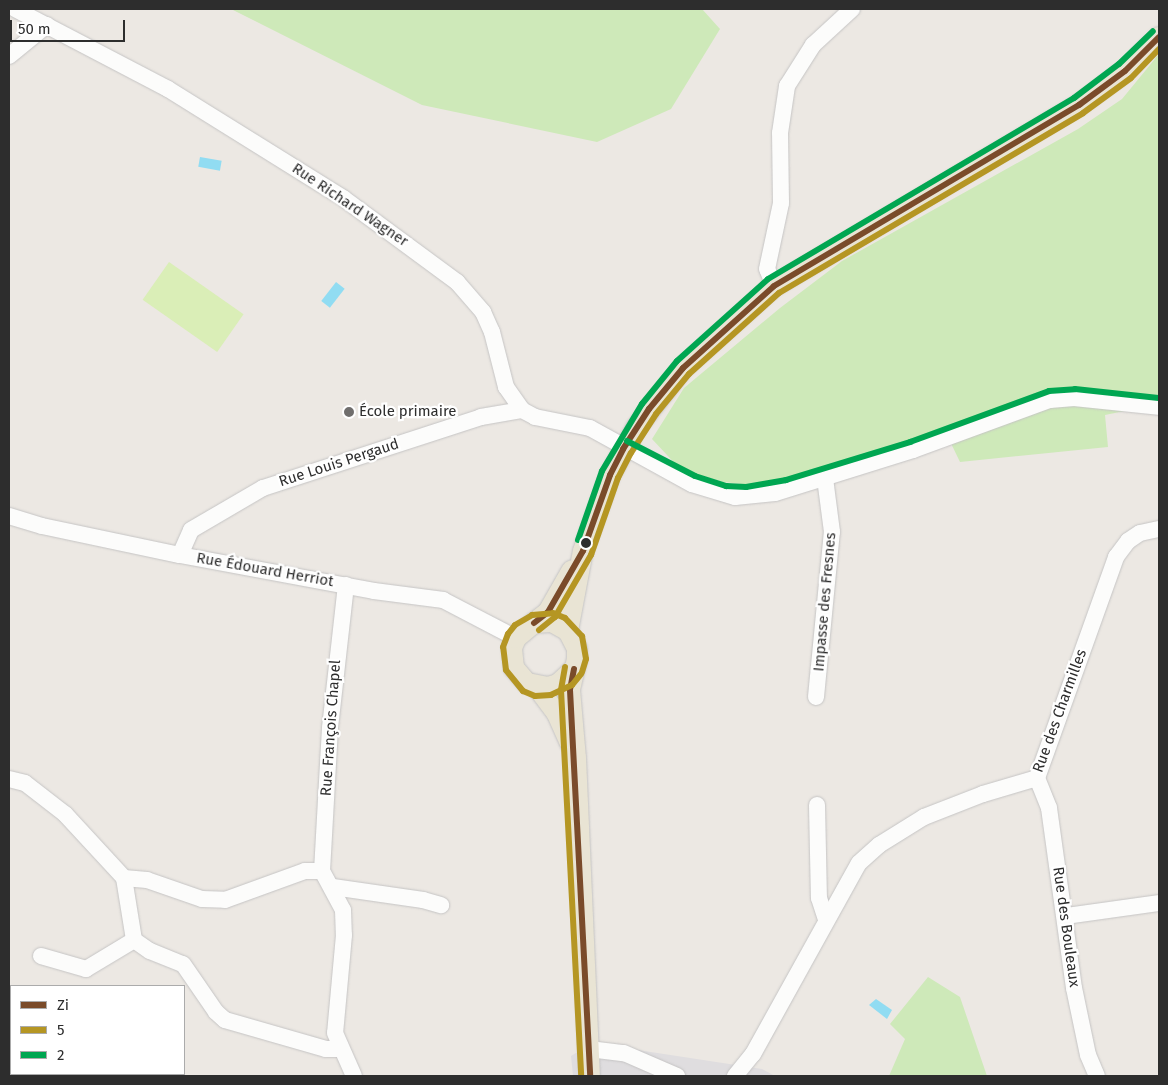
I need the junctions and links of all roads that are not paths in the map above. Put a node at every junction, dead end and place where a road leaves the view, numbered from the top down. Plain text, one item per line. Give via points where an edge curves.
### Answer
1 (15, 9) edge
2 (852, 9) edge
3 (47, 25) junction
4 (1159, 37) edge
5 (9, 56) edge
6 (774, 286) junction
7 (1159, 408) edge
8 (522, 410) junction
9 (623, 449) junction
10 (825, 478) junction
11 (9, 516) edge
12 (1159, 529) edge
13 (583, 551) junction
14 (180, 555) junction
15 (346, 585) junction
16 (534, 623) junction
17 (568, 631) junction
18 (516, 638) junction
19 (574, 669) junction
20 (537, 686) junction
21 (816, 697) dead end
22 (576, 758) junction
23 (1037, 778) junction
24 (9, 779) edge
25 (816, 805) dead end
26 (322, 871) junction
27 (124, 878) junction
28 (333, 888) junction
29 (1159, 903) edge
30 (440, 905) dead end
31 (1066, 916) junction
32 (826, 920) junction
33 (134, 940) junction
34 (41, 956) dead end
35 (339, 1049) junction
36 (589, 1049) junction
37 (354, 1076) edge
38 (590, 1076) edge
39 (677, 1076) edge
40 (735, 1076) edge
41 (1096, 1076) edge

1 - 3 street, Rue Richard Wagner
2 - 6 street via 813,45 787,86 780,133 782,203 767,269
3 - 5 street
3 - 8 street, Rue Richard Wagner via 129,67 284,161 351,204 457,282 483,312 492,332 506,387
4 - 6 main road via 1125,71 1085,101
6 - 9 main road via 683,368 649,409
7 - 10 street via 1074,398 1050,400
8 - 9 street via 536,417 590,428
8 - 14 street, Rue Louis Pergaud via 481,416 263,488 187,535
9 - 10 street via 692,484 735,497 775,493
9 - 13 main road via 610,475
10 - 21 street, Impasse des Fresnes via 832,532
11 - 14 street, Rue Édouard Herriot
12 - 23 street, Rue des Charmilles via 1140,533 1128,541 1116,557
13 - 16 main road via 548,612
13 - 17 main road
14 - 15 street, Rue Édouard Herriot
15 - 18 street, Rue Édouard Herriot via 443,600
15 - 26 street, Rue François Chapel via 331,719
16 - 17 main road via 552,622
16 - 18 main road
17 - 19 main road via 577,649
18 - 20 main road via 512,648 514,668 524,680
19 - 20 main road via 558,684
19 - 22 main road via 570,690
20 - 22 main road via 557,714
22 - 36 main road
23 - 31 street, Rue des Bouleaux via 1050,808
23 - 32 street, Rue des Charmilles via 924,817 879,845 859,862
24 - 27 street via 25,783 65,814
25 - 32 street via 819,898
26 - 27 street via 305,871 225,900 202,899 147,880
26 - 28 street
27 - 33 street
28 - 30 street
28 - 35 street via 343,910 344,935 334,1019
29 - 31 street
31 - 41 street, Rue des Bouleaux via 1074,988 1088,1055
32 - 40 street, Rue des Charmilles via 752,1054
33 - 34 street via 86,968
33 - 35 street via 150,951 183,964 216,1012 226,1020 326,1049
35 - 37 street
36 - 38 main road
36 - 39 street via 624,1053

